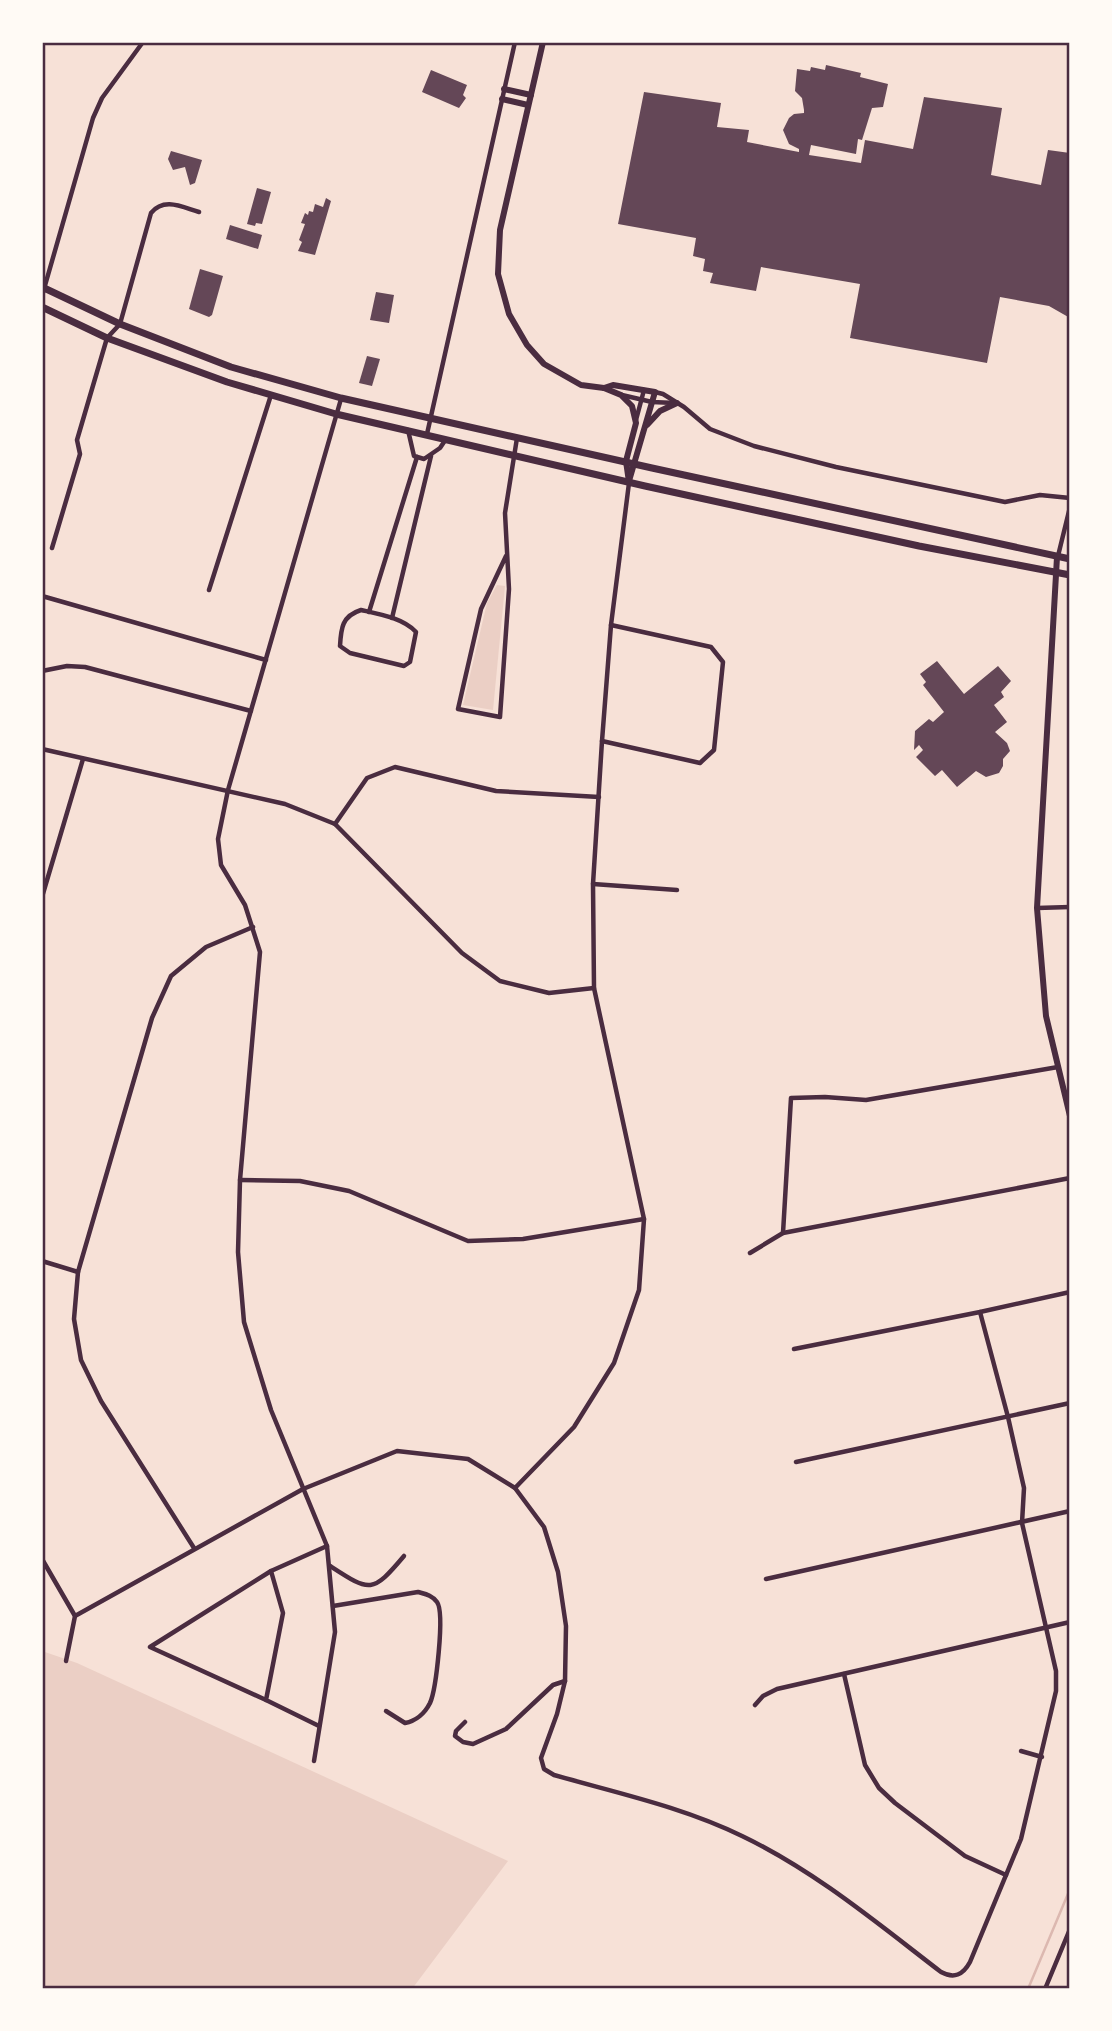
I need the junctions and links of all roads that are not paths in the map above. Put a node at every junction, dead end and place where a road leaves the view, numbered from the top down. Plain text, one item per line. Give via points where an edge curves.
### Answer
1 (143, 42) edge
2 (514, 42) edge
3 (543, 42) edge
4 (504, 89) junction
5 (531, 95) junction
6 (502, 99) junction
7 (528, 105) junction
8 (199, 212) dead end
9 (43, 291) edge
10 (42, 307) edge
11 (120, 324) junction
12 (107, 338) junction
13 (604, 388) junction
14 (644, 390) junction
15 (655, 392) junction
16 (271, 395) junction
17 (621, 395) junction
18 (341, 398) junction
19 (642, 400) junction
20 (652, 402) junction
21 (677, 403) junction
22 (336, 414) junction
23 (431, 419) junction
24 (636, 423) junction
25 (646, 426) junction
26 (408, 430) junction
27 (427, 434) junction
28 (517, 438) junction
29 (447, 439) junction
30 (513, 455) junction
31 (431, 456) junction
32 (417, 457) junction
33 (626, 461) junction
34 (636, 464) junction
35 (629, 482) junction
36 (1070, 498) edge
37 (1070, 507) edge
38 (52, 548) dead end
39 (506, 556) junction
40 (1057, 557) junction
41 (1070, 559) edge
42 (1055, 574) junction
43 (1070, 575) edge
44 (209, 590) dead end
45 (42, 596) edge
46 (369, 612) junction
47 (392, 618) junction
48 (611, 625) junction
49 (266, 660) junction
50 (42, 671) edge
51 (251, 711) junction
52 (602, 741) junction
53 (42, 749) edge
54 (83, 759) junction
55 (228, 790) junction
56 (599, 797) junction
57 (335, 824) junction
58 (593, 884) junction
59 (677, 890) dead end
60 (42, 897) edge
61 (1070, 907) edge
62 (1037, 908) junction
63 (253, 927) junction
64 (594, 988) junction
65 (1058, 1067) junction
66 (1070, 1116) edge
67 (1070, 1178) edge
68 (240, 1180) junction
69 (644, 1219) junction
70 (783, 1233) junction
71 (750, 1253) dead end
72 (42, 1261) edge
73 (78, 1272) junction
74 (1070, 1292) edge
75 (981, 1312) junction
76 (794, 1349) dead end
77 (1070, 1403) edge
78 (1009, 1417) junction
79 (796, 1462) dead end
80 (515, 1488) junction
81 (303, 1489) junction
82 (1070, 1511) edge
83 (1022, 1523) junction
84 (327, 1546) junction
85 (194, 1548) junction
86 (404, 1556) dead end
87 (42, 1559) edge
88 (329, 1565) junction
89 (271, 1571) junction
90 (766, 1578) dead end
91 (333, 1606) junction
92 (75, 1616) junction
93 (1070, 1622) edge
94 (1046, 1628) junction
95 (66, 1661) dead end
96 (844, 1674) junction
97 (565, 1681) junction
98 (266, 1700) junction
99 (755, 1705) dead end
100 (386, 1711) dead end
101 (465, 1722) dead end
102 (319, 1726) junction
103 (1021, 1751) dead end
104 (1042, 1757) junction
105 (314, 1761) dead end
106 (1006, 1875) junction
107 (1070, 1929) edge
108 (1045, 1989) edge

1 - 9 street via 93,118
2 - 4 street
3 - 5 street
4 - 5 street
4 - 6 street
5 - 7 street
6 - 7 street
6 - 23 street
7 - 13 street via 500,230 498,274 509,314 544,364 581,385
8 - 11 street via 165,203 151,213
9 - 11 main road
10 - 12 main road
11 - 12 street
11 - 18 main road via 231,367
12 - 16 main road
12 - 38 street
13 - 14 street
13 - 17 street
14 - 15 street
14 - 19 street
15 - 20 street
15 - 21 street
16 - 22 main road
16 - 44 street
17 - 19 street
17 - 24 street via 632,406
18 - 22 street
18 - 23 main road
19 - 20 street
19 - 24 street
20 - 21 street
20 - 25 street
21 - 25 street via 660,411
21 - 36 street via 710,429 775,452 1005,502 1040,495
22 - 26 main road
22 - 49 street
23 - 27 street
23 - 28 main road
24 - 33 street
25 - 34 street
26 - 27 main road
26 - 32 street
27 - 29 main road
28 - 30 street
28 - 33 main road
29 - 30 main road
29 - 31 street
30 - 35 main road
30 - 39 street via 505,513
31 - 32 street
31 - 47 street
32 - 46 street
33 - 34 main road
33 - 35 street
34 - 35 street
34 - 40 main road
35 - 42 main road
35 - 48 street
37 - 40 street
39 - 39 street via 509,589 500,717 458,709 481,609
40 - 41 main road
40 - 42 street
42 - 43 main road
42 - 62 street
45 - 49 street
46 - 47 street
46 - 47 street via 351,613 341,626 340,646 350,653 404,666 410,662 416,632
48 - 52 street
48 - 52 street via 711,647 723,662 714,750 700,763
49 - 51 street
50 - 51 street via 85,667
51 - 55 street
52 - 56 street
53 - 54 street
54 - 55 street
54 - 60 street
55 - 57 street via 285,804
55 - 63 street via 218,839 221,865
56 - 57 street via 496,791 395,767 367,778
56 - 58 street
57 - 64 street via 462,953 500,981 549,993
58 - 59 street
58 - 64 street
61 - 62 street
62 - 65 street via 1046,1016
63 - 68 street via 260,952 259,975
63 - 73 street via 206,947 171,976 152,1018
64 - 69 street
65 - 66 street
65 - 70 street via 866,1100 791,1098
67 - 70 street
68 - 69 street via 300,1181 349,1191 468,1241 523,1239
68 - 81 street via 238,1252 244,1322 271,1410
69 - 80 street via 639,1290 614,1363 574,1427
70 - 71 street
72 - 73 street
73 - 85 street via 74,1319 81,1360 101,1401
74 - 75 street
75 - 76 street
75 - 78 street
77 - 78 street
78 - 79 street
78 - 83 street via 1024,1489
80 - 81 street via 468,1459 397,1451
80 - 97 street via 544,1527 558,1572 566,1626
81 - 84 street
81 - 85 street
82 - 83 street
83 - 90 street
83 - 94 street
84 - 88 street
84 - 89 street
85 - 92 street
86 - 88 street via 384,1580 366,1586
87 - 92 street
88 - 91 street
89 - 98 street via 283,1613
89 - 98 street via 150,1647
91 - 100 street via 418,1592 439,1605 439,1648 431,1701 419,1717 405,1723
91 - 102 street via 335,1632
92 - 95 street
93 - 94 street
94 - 96 street
94 - 104 street via 1056,1691
96 - 99 street via 772,1691
96 - 106 street via 864,1759 879,1787 965,1856
97 - 101 street via 550,1688 512,1726 473,1744 456,1736
97 - 106 street via 542,1766 554,1774 683,1812 760,1845 827,1886 947,1975 960,1974 968,1966
98 - 102 street
102 - 105 street
103 - 104 street
104 - 106 street
107 - 108 street

